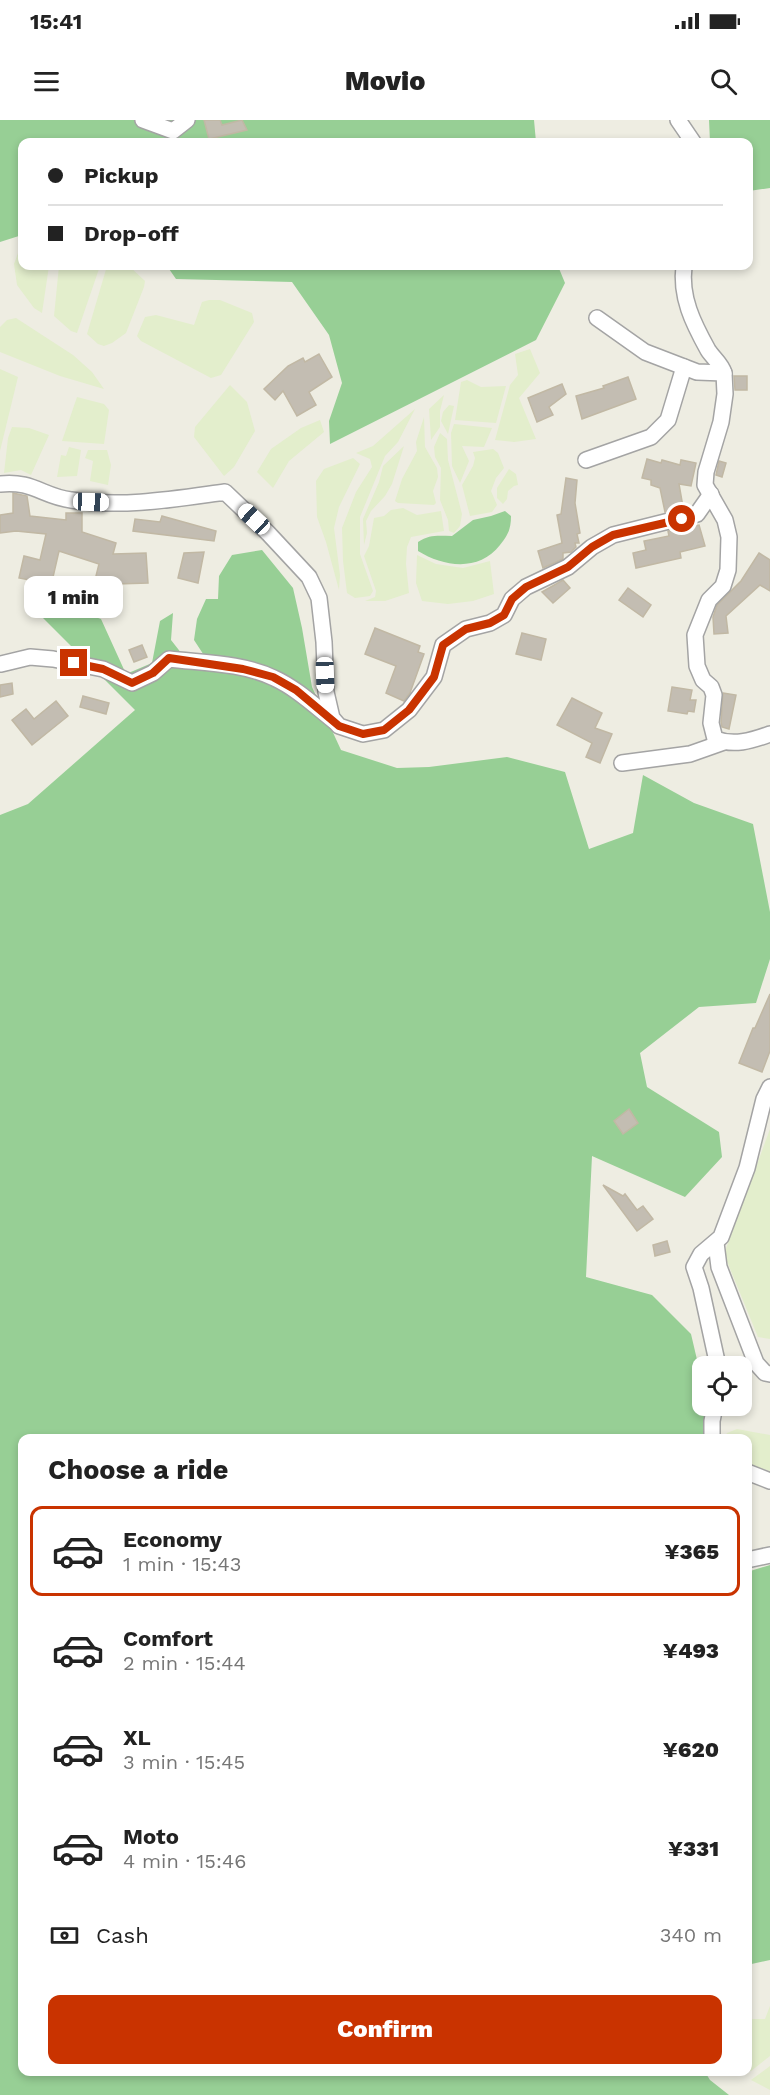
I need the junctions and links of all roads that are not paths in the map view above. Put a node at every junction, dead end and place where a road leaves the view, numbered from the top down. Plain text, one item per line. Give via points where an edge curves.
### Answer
1 (143, 120) edge
2 (187, 120) edge
3 (678, 120) edge
4 (690, 138) edge
5 (684, 270) edge
6 (597, 318) dead end
7 (684, 367) junction
8 (724, 372) junction
9 (586, 460) dead end
10 (0, 484) edge
11 (711, 494) junction
12 (1, 664) edge
13 (336, 723) junction
14 (770, 734) edge
15 (724, 742) junction
16 (622, 763) dead end
17 (770, 1087) edge
18 (716, 1243) junction
19 (716, 1356) edge
20 (770, 1374) edge
21 (713, 1416) edge
22 (712, 1434) edge
23 (752, 1474) edge
24 (770, 1481) edge
25 (770, 1555) edge
26 (752, 1559) edge

1 - 2 street via 173,131
3 - 4 street
5 - 8 street via 687,309
6 - 7 street via 645,352
7 - 8 street via 697,372
7 - 9 street via 668,420 651,436
8 - 11 street via 721,422 706,472 705,485
10 - 13 street via 22,483 69,500 91,502 137,503 225,492 309,577 320,598 326,692
11 - 13 street via 697,514 613,535 568,567 526,587 512,599 504,615 466,629 443,645 434,677 409,710 384,730 363,734
11 - 15 street via 721,510 729,537 728,570 723,586 709,600 695,635 696,666 714,695 711,723 715,739
12 - 13 street via 30,657 53,659 103,669 132,683 153,673 169,658 243,669 273,677 296,690
14 - 15 street via 741,743
15 - 16 street via 690,754
17 - 18 street via 747,1168
18 - 19 street via 701,1254 694,1267
18 - 20 street via 719,1267 756,1362
21 - 22 street
23 - 24 street
25 - 26 street

